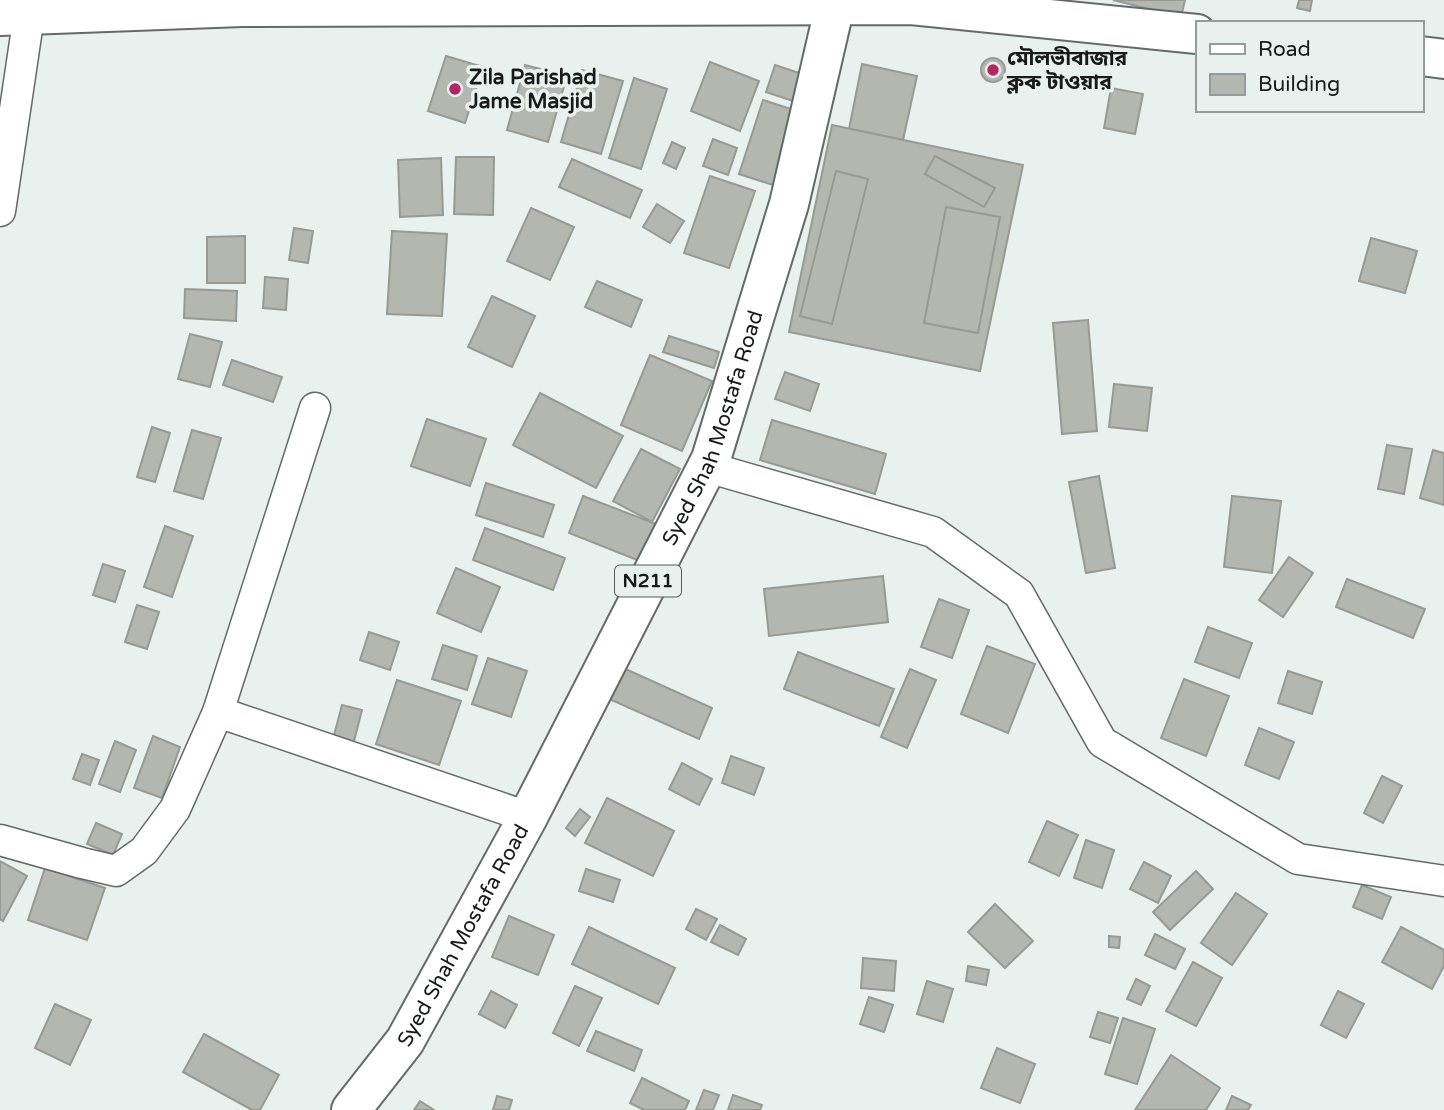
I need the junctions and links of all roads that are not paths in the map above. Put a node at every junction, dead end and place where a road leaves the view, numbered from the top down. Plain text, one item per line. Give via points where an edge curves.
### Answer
1 (680, 3) edge
2 (835, 5) junction
3 (19, 11) edge
4 (1196, 34) edge
5 (1423, 56) edge
6 (1444, 59) edge
7 (0, 211) edge
8 (315, 408) dead end
9 (707, 467) junction
10 (218, 712) junction
11 (528, 817) junction
12 (0, 840) edge
13 (1444, 881) edge
14 (351, 1110) edge

1 - 2 highway
1 - 3 highway
2 - 4 highway via 911,5
2 - 9 highway, Syed Shah Mostafa Road / N211 via 789,204
3 - 7 street
5 - 6 highway
8 - 10 street
9 - 11 highway, Syed Shah Mostafa Road / N211
9 - 13 street via 933,533 1019,594 1102,742 1298,859
10 - 11 street
10 - 12 street via 175,809 144,851 116,871
11 - 14 highway, Syed Shah Mostafa Road / N211 via 405,1041

